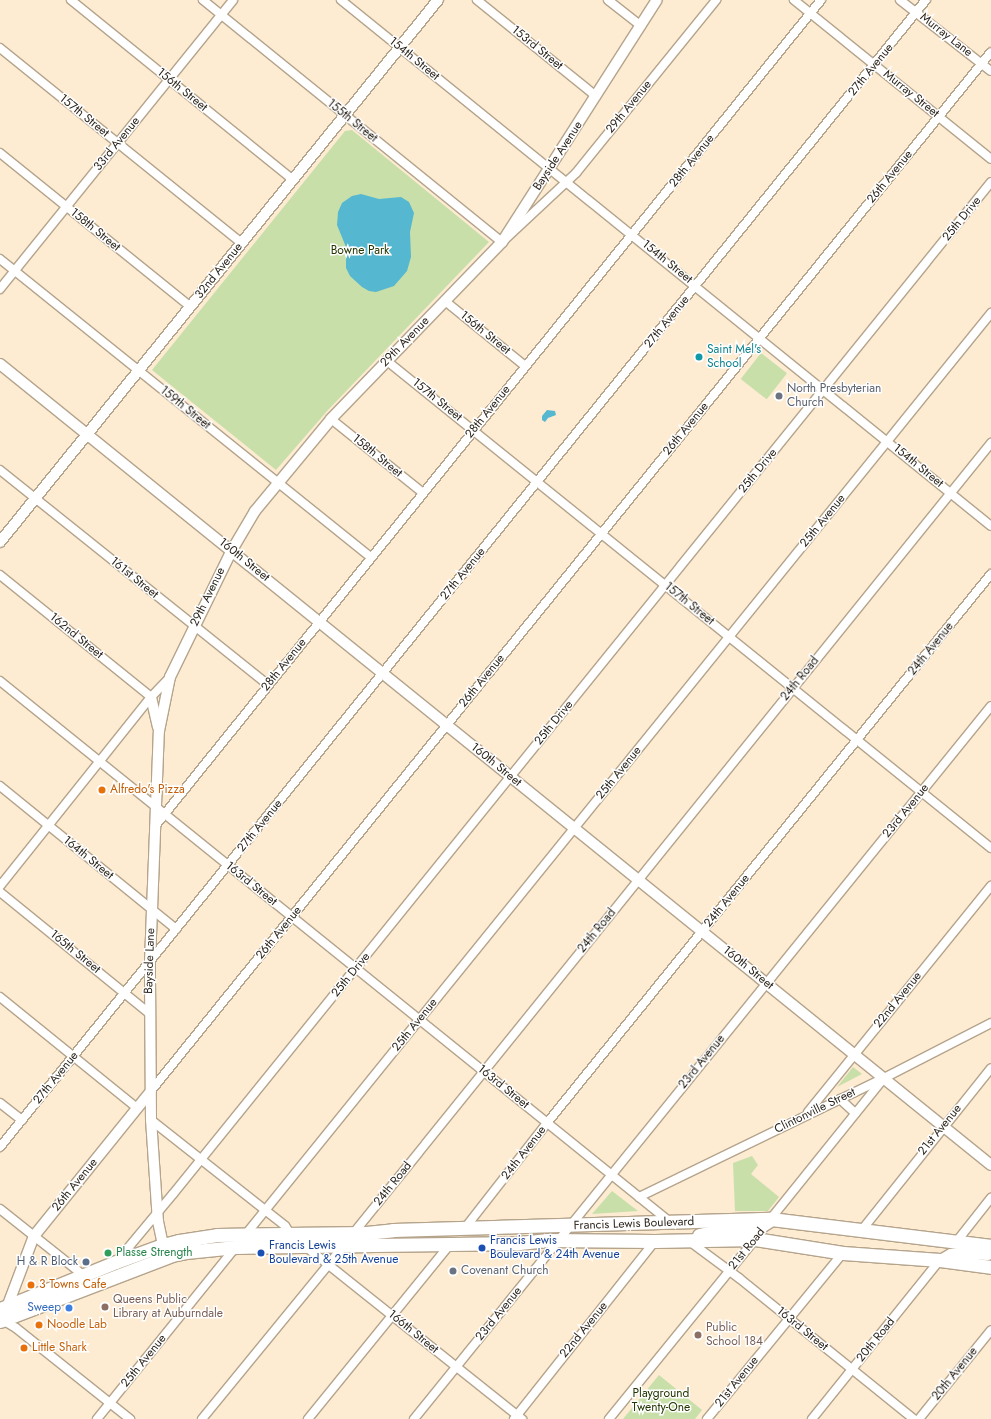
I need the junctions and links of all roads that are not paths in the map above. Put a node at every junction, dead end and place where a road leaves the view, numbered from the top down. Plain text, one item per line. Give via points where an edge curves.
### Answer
1 (71, 0) edge
2 (203, 0) edge
3 (234, 0) edge
4 (341, 0) edge
5 (438, 0) edge
6 (477, 0) edge
7 (608, 0) edge
8 (657, 0) edge
9 (716, 0) edge
10 (794, 0) edge
11 (822, 0) edge
12 (900, 0) edge
13 (926, 0) edge
14 (916, 12) junction
15 (811, 13) junction
16 (221, 15) junction
17 (640, 26) junction
18 (400, 47) junction
19 (0, 48) edge
20 (991, 52) edge
21 (982, 64) junction
22 (875, 65) junction
23 (991, 71) edge
24 (169, 80) junction
25 (596, 96) junction
26 (345, 115) junction
27 (939, 116) junction
28 (118, 143) junction
29 (0, 153) edge
30 (991, 159) edge
31 (549, 168) junction
32 (293, 180) junction
33 (567, 182) junction
34 (991, 182) edge
35 (66, 206) junction
36 (632, 234) junction
37 (502, 242) junction
38 (242, 243) junction
39 (0, 259) edge
40 (15, 270) junction
41 (696, 286) junction
42 (0, 288) edge
43 (445, 301) junction
44 (191, 307) junction
45 (991, 313) edge
46 (760, 338) junction
47 (388, 360) junction
48 (0, 364) edge
49 (525, 366) junction
50 (139, 370) junction
51 (824, 389) junction
52 (331, 419) junction
53 (474, 430) junction
54 (87, 434) junction
55 (888, 441) junction
56 (991, 443) edge
57 (0, 470) edge
58 (277, 482) junction
59 (538, 482) junction
60 (951, 492) junction
61 (423, 493) junction
62 (35, 498) junction
63 (991, 526) edge
64 (602, 533) junction
65 (0, 542) edge
66 (232, 550) junction
67 (371, 557) junction
68 (991, 574) edge
69 (0, 575) edge
70 (665, 585) junction
71 (319, 622) junction
72 (194, 626) junction
73 (729, 637) junction
74 (383, 673) junction
75 (170, 677) junction
76 (0, 681) edge
77 (268, 685) junction
78 (793, 688) junction
79 (151, 697) junction
80 (991, 706) edge
81 (447, 725) junction
82 (159, 731) junction
83 (857, 740) junction
84 (100, 761) junction
85 (511, 777) junction
86 (0, 786) edge
87 (922, 792) junction
88 (156, 807) junction
89 (165, 814) junction
90 (48, 825) junction
91 (155, 826) junction
92 (574, 828) junction
93 (991, 848) edge
94 (228, 865) junction
95 (638, 880) junction
96 (0, 886) edge
97 (991, 886) edge
98 (0, 892) edge
99 (152, 909) junction
100 (292, 917) junction
101 (176, 929) junction
102 (702, 932) junction
103 (150, 962) junction
104 (356, 968) junction
105 (766, 983) junction
106 (125, 993) junction
107 (0, 997) edge
108 (149, 1013) junction
109 (420, 1020) junction
110 (991, 1023) edge
111 (854, 1054) junction
112 (73, 1056) junction
113 (991, 1068) edge
114 (484, 1072) junction
115 (884, 1078) junction
116 (150, 1092) junction
117 (840, 1099) junction
118 (0, 1103) edge
119 (137, 1108) junction
120 (856, 1114) junction
121 (806, 1115) junction
122 (22, 1120) junction
123 (151, 1120) junction
124 (547, 1123) junction
125 (943, 1126) junction
126 (0, 1147) edge
127 (201, 1160) junction
128 (991, 1165) edge
129 (610, 1175) junction
130 (639, 1197) junction
131 (991, 1198) edge
132 (0, 1208) edge
133 (265, 1210) junction
134 (157, 1214) junction
135 (771, 1219) junction
136 (671, 1222) junction
137 (571, 1226) junction
138 (465, 1228) junction
139 (861, 1231) junction
140 (290, 1233) junction
141 (354, 1233) junction
142 (246, 1234) junction
143 (34, 1236) junction
144 (755, 1239) junction
145 (559, 1240) junction
146 (655, 1241) junction
147 (689, 1241) junction
148 (957, 1241) junction
149 (450, 1244) junction
150 (163, 1245) junction
151 (304, 1246) junction
152 (343, 1246) junction
153 (991, 1246) edge
154 (236, 1247) junction
155 (843, 1253) junction
156 (991, 1254) edge
157 (940, 1260) junction
158 (116, 1262) junction
159 (327, 1264) junction
160 (991, 1267) edge
161 (729, 1271) junction
162 (83, 1275) junction
163 (392, 1315) junction
164 (2, 1316) edge
165 (789, 1319) junction
166 (991, 1330) edge
167 (456, 1366) junction
168 (852, 1369) junction
169 (110, 1403) junction
170 (517, 1418) edge
171 (97, 1419) edge
172 (130, 1419) edge
173 (202, 1419) edge
174 (308, 1419) edge
175 (414, 1419) edge
176 (609, 1419) edge
177 (707, 1419) edge
178 (812, 1419) edge
179 (914, 1419) edge
180 (919, 1419) edge

1 - 24 street, 156th Street
2 - 16 street, 155th Street
3 - 16 street, 33rd Avenue
4 - 18 street, 154th Street
5 - 18 street, 32nd Avenue
6 - 25 street, 153rd Street
7 - 17 street
8 - 17 street, Bayside Avenue
9 - 33 street, 29th Avenue
10 - 15 street, Murray Street
11 - 15 street, 28th Avenue
12 - 14 street, Murray Lane
13 - 14 street, 27th Avenue
14 - 21 street, Murray Lane
14 - 22 street, 27th Avenue
15 - 22 street, Murray Street
15 - 36 street, 28th Avenue
16 - 24 street, 33rd Avenue
16 - 26 street, 155th Street
17 - 25 street, Bayside Avenue
18 - 26 street, 32nd Avenue
18 - 31 street, 154th Street
19 - 28 street, 157th Street
20 - 21 street, 26th Avenue
21 - 23 street, Murray Lane
21 - 27 street, 26th Avenue
22 - 27 street, Murray Street
22 - 41 street, 27th Avenue
24 - 28 street, 33rd Avenue
24 - 32 street, 156th Street
25 - 31 street, Bayside Avenue
26 - 32 street, 32nd Avenue
26 - 37 street, 155th Street
27 - 30 street, Murray Street
27 - 46 street, 26th Avenue
28 - 35 street, 33rd Avenue
28 - 38 street, 157th Street
29 - 35 street, 158th Street
31 - 33 street, 154th Street
31 - 37 street, Bayside Avenue
32 - 38 street, 32nd Avenue
33 - 36 street, 154th Street
33 - 37 street, 29th Avenue
34 - 51 street, 25th Drive
35 - 40 street, 33rd Avenue
35 - 44 street, 158th Street
36 - 41 street, 154th Street
36 - 49 street, 28th Avenue
37 - 43 street, Bayside Avenue
38 - 44 street, 32nd Avenue
39 - 40 street, 159th Street
40 - 42 street, 33rd Avenue
40 - 50 street, 159th Street
41 - 46 street, 154th Street
41 - 59 street, 27th Avenue
43 - 47 street, 29th Avenue
43 - 49 street, 156th Street
44 - 50 street, 32nd Avenue
45 - 55 street, 25th Avenue
46 - 51 street, 154th Street
46 - 64 street, 26th Avenue
47 - 52 street, 29th Avenue
47 - 53 street, 157th Street
48 - 54 street, 160th Street
49 - 53 street, 28th Avenue
50 - 54 street, 32nd Avenue
50 - 58 street, 159th Street
51 - 55 street, 154th Street
51 - 70 street, 25th Drive
52 - 58 street, 29th Avenue
52 - 61 street, 158th Street
53 - 59 street, 157th Street
53 - 61 street, 28th Avenue
54 - 62 street, 32nd Avenue
54 - 66 street, 160th Street
55 - 60 street, 154th Street
55 - 73 street, 25th Avenue
56 - 60 street, 24th Road
57 - 62 street, 161st Street
58 - 66 street, 29th Avenue via 255,511
58 - 67 street, 159th Street
59 - 64 street, 157th Street
59 - 74 street, 27th Avenue
60 - 63 street, 154th Street
60 - 78 street, 24th Road
61 - 67 street, 28th Avenue
62 - 65 street, 32nd Avenue
62 - 72 street, 161st Street
64 - 70 street, 157th Street
64 - 81 street, 26th Avenue
66 - 71 street, 160th Street
66 - 72 street, 29th Avenue
67 - 71 street, 28th Avenue
68 - 83 street, 24th Avenue
69 - 79 street, 162nd Street
70 - 73 street, 157th Street
70 - 85 street, 25th Drive
71 - 74 street, 160th Street
71 - 77 street, 28th Avenue
72 - 75 street, 29th Avenue
72 - 77 street, 161st Street
73 - 78 street, 157th Street
73 - 92 street, 25th Avenue
74 - 81 street, 160th Street
74 - 94 street, 27th Avenue
75 - 79 street, 29th Avenue
75 - 82 street, Bayside Lane
76 - 84 street, 163rd Street
77 - 89 street, 28th Avenue
78 - 83 street, 157th Street
78 - 95 street, 24th Road
79 - 82 street
79 - 84 street, 29th Avenue
80 - 87 street, 23rd Avenue
81 - 85 street, 160th Street
81 - 100 street, 26th Avenue
82 - 88 street, Bayside Lane
83 - 87 street, 157th Street
83 - 102 street, 24th Avenue
84 - 88 street, 163rd Street
84 - 90 street, 29th Avenue
85 - 92 street, 160th Street
85 - 104 street, 25th Drive
86 - 90 street, 164th Street
87 - 93 street, 157th Street
87 - 105 street, 23rd Avenue
88 - 89 street, 163rd Street
88 - 91 street, Bayside Lane
89 - 91 street, 28th Avenue
89 - 94 street, 163rd Street
90 - 96 street, 29th Avenue
90 - 99 street, 164th Street
91 - 99 street, Bayside Lane
92 - 95 street, 160th Street
92 - 109 street, 25th Avenue
94 - 100 street, 163rd Street
94 - 101 street, 27th Avenue
95 - 102 street, 160th Street
95 - 114 street, 24th Road
97 - 111 street, 22nd Avenue
98 - 106 street, 165th Street
99 - 101 street, 164th Street
99 - 103 street, Bayside Lane
100 - 104 street, 163rd Street
100 - 116 street, 26th Avenue
101 - 103 street, 27th Avenue
102 - 105 street, 160th Street
102 - 124 street, 24th Avenue
103 - 106 street, 27th Avenue
103 - 108 street, Bayside Lane
104 - 109 street, 163rd Street
104 - 127 street, 25th Drive
105 - 111 street, 160th Street
105 - 129 street, 23rd Avenue
106 - 108 street, 165th Street
106 - 112 street, 27th Avenue
107 - 112 street
108 - 116 street, Bayside Lane
109 - 114 street, 163rd Street
109 - 133 street, 25th Avenue
110 - 115 street, Clintonville Street
111 - 115 street, 160th Street
111 - 121 street, 22nd Avenue
112 - 119 street
112 - 122 street, 27th Avenue
113 - 125 street, 21st Avenue
114 - 124 street, 163rd Street
114 - 141 street, 24th Road
115 - 117 street, Clintonville Street
115 - 120 street, 21st Road
115 - 125 street, 160th Street
116 - 119 street, 26th Avenue
116 - 123 street, Bayside Lane
117 - 120 street
117 - 121 street, Clintonville Street
118 - 122 street
119 - 143 street, 26th Avenue
120 - 135 street, 21st Road
121 - 130 street, Clintonville Street
122 - 126 street, 27th Avenue
123 - 127 street
123 - 134 street, Bayside Lane
124 - 129 street, 163rd Street
124 - 138 street, 24th Avenue
125 - 128 street, 160th Street
125 - 139 street, 21st Avenue
127 - 133 street
127 - 134 street, 25th Drive
129 - 130 street, 163rd Street
129 - 137 street, 23rd Avenue
130 - 136 street, 163rd Street
131 - 148 street
132 - 143 street
133 - 140 street
133 - 142 street, 25th Avenue
134 - 150 street, Bayside Lane
134 - 158 street, 25th Drive
135 - 136 main road, Francis Lewis Boulevard
135 - 139 main road, Francis Lewis Boulevard
135 - 144 street, 21st Road
135 - 147 main road via 756,1229 723,1230 702,1234
136 - 137 main road, Francis Lewis Boulevard
137 - 138 main road, Francis Lewis Boulevard
137 - 145 street, 23rd Avenue
138 - 141 main road, Francis Lewis Boulevard
139 - 148 main road, Francis Lewis Boulevard
140 - 141 main road, Francis Lewis Boulevard
140 - 142 main road, Francis Lewis Boulevard
141 - 152 street, 24th Road
142 - 150 main road, Francis Lewis Boulevard via 217,1235
143 - 162 street
143 - 164 street, 26th Avenue
144 - 147 main road, Francis Lewis Boulevard
144 - 155 main road, Francis Lewis Boulevard
144 - 161 street, 21st Road
145 - 146 main road, Francis Lewis Boulevard
145 - 149 main road, Francis Lewis Boulevard
145 - 167 street, 23rd Avenue
146 - 147 main road, Francis Lewis Boulevard
146 - 170 street, 22nd Avenue
147 - 161 street, 163rd Street
148 - 153 main road, Francis Lewis Boulevard
149 - 152 main road, Francis Lewis Boulevard
149 - 163 street
150 - 158 main road, Francis Lewis Boulevard
151 - 152 main road, Francis Lewis Boulevard
151 - 154 main road, Francis Lewis Boulevard
151 - 159 street, 166th Street
152 - 159 street, 24th Road
154 - 164 main road, Francis Lewis Boulevard via 172,1255
154 - 169 street, 25th Avenue
155 - 157 main road, Francis Lewis Boulevard
155 - 165 street, 21st Avenue
156 - 157 main road via 965,1253
157 - 160 main road, Francis Lewis Boulevard
157 - 168 street, 20th Road
158 - 162 main road, Francis Lewis Boulevard
159 - 163 street, 166th Street
159 - 173 street, 24th Road
161 - 165 street, 163rd Street
161 - 176 street, 21st Road
162 - 164 main road, Francis Lewis Boulevard
163 - 167 street, 166th Street
163 - 174 street
164 - 169 street
165 - 168 street, 163rd Street
165 - 177 street, 21st Avenue
166 - 180 street, 20th Avenue
167 - 170 street, 166th Street
167 - 175 street, 23rd Avenue
168 - 178 street, 20th Road
168 - 179 street, 163rd Street
169 - 171 street, 25th Avenue
169 - 172 street

